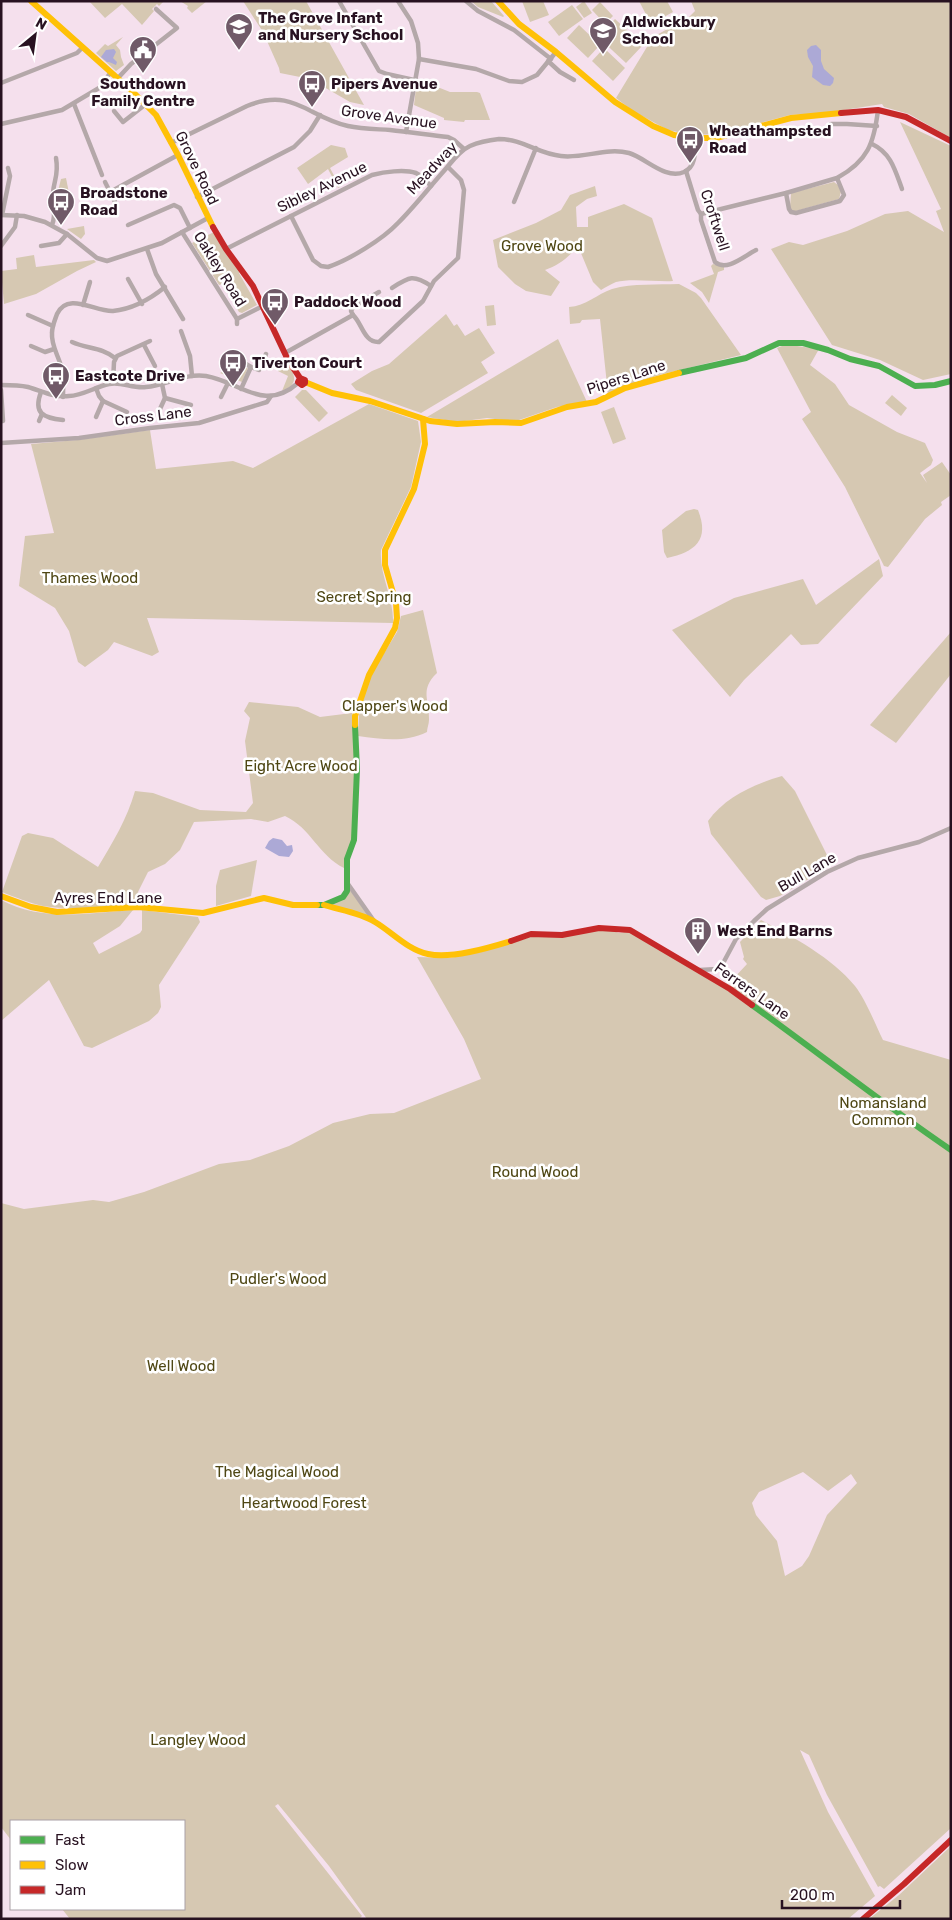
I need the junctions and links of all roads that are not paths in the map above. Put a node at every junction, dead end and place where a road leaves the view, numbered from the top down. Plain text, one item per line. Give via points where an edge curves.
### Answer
1 (31, 1) edge
2 (339, 1) edge
3 (398, 1) edge
4 (466, 1) edge
5 (498, 1) edge
6 (156, 8) dead end
7 (84, 47) junction
8 (556, 52) junction
9 (419, 59) junction
10 (549, 60) junction
11 (112, 72) junction
12 (118, 78) junction
13 (414, 80) junction
14 (574, 80) dead end
15 (1, 83) edge
16 (74, 104) junction
17 (146, 104) junction
18 (878, 110) junction
19 (114, 111) dead end
20 (320, 115) junction
21 (1, 124) edge
22 (831, 124) dead end
23 (876, 126) junction
24 (406, 132) junction
25 (695, 138) junction
26 (951, 141) edge
27 (171, 143) junction
28 (872, 144) junction
29 (536, 148) junction
30 (464, 150) junction
31 (178, 155) junction
32 (56, 158) dead end
33 (448, 167) junction
34 (8, 168) dead end
35 (686, 171) junction
36 (102, 175) dead end
37 (838, 178) junction
38 (106, 182) dead end
39 (431, 186) junction
40 (902, 189) dead end
41 (110, 192) junction
42 (786, 193) junction
43 (197, 198) junction
44 (114, 202) dead end
45 (514, 202) dead end
46 (702, 214) junction
47 (2, 215) edge
48 (17, 216) junction
49 (291, 216) junction
50 (208, 218) junction
51 (52, 225) junction
52 (128, 225) dead end
53 (190, 228) junction
54 (182, 232) junction
55 (67, 234) junction
56 (1, 246) edge
57 (42, 246) dead end
58 (147, 249) junction
59 (226, 249) junction
60 (756, 250) dead end
61 (128, 279) dead end
62 (90, 282) dead end
63 (431, 286) junction
64 (165, 287) junction
65 (392, 288) dead end
66 (379, 292) dead end
67 (142, 304) junction
68 (83, 305) junction
69 (263, 306) junction
70 (28, 315) dead end
71 (353, 315) junction
72 (183, 319) dead end
73 (52, 326) junction
74 (181, 331) dead end
75 (150, 341) dead end
76 (72, 342) dead end
77 (144, 345) junction
78 (31, 346) dead end
79 (54, 349) junction
80 (285, 353) junction
81 (266, 354) dead end
82 (116, 358) junction
83 (246, 364) dead end
84 (155, 366) dead end
85 (251, 367) junction
86 (192, 376) junction
87 (301, 381) junction
88 (951, 382) edge
89 (113, 383) junction
90 (228, 383) junction
91 (162, 384) junction
92 (1, 385) edge
93 (96, 388) junction
94 (240, 389) junction
95 (1, 390) edge
96 (41, 392) junction
97 (271, 396) junction
98 (62, 397) junction
99 (221, 397) dead end
100 (165, 398) junction
101 (103, 401) junction
102 (191, 405) dead end
103 (160, 409) dead end
104 (127, 412) dead end
105 (42, 414) junction
106 (96, 417) dead end
107 (423, 419) junction
108 (62, 420) dead end
109 (39, 421) dead end
110 (1, 422) edge
111 (1, 443) edge
112 (951, 828) edge
113 (348, 884) junction
114 (1, 896) edge
115 (324, 904) junction
116 (374, 921) junction
117 (700, 970) junction
118 (951, 1150) edge
119 (951, 1840) edge
120 (863, 1919) edge

1 - 7 street, Grove Road
2 - 13 street via 379,70
3 - 9 street via 414,28
4 - 10 street via 514,30
5 - 8 street via 519,24
6 - 12 street via 177,28
7 - 11 street, Grove Road
7 - 15 street via 77,53
8 - 10 street
8 - 25 street via 628,111 664,131
9 - 10 street via 476,69 517,82 533,78
9 - 13 street
10 - 14 street
11 - 12 street, Grove Road
11 - 16 street via 99,88
12 - 17 street, Grove Road
13 - 24 street
16 - 21 street via 58,112
16 - 36 street
17 - 19 street via 123,122
17 - 27 street, Grove Road
18 - 23 street
18 - 25 street via 791,118 725,137
18 - 26 street via 906,117
20 - 24 street, Grove Avenue via 350,127
20 - 27 street, Grove Avenue via 289,101 259,101
20 - 43 street via 294,147
22 - 23 street
23 - 28 street
24 - 30 street, Grove Avenue via 451,138
25 - 35 street via 693,162
27 - 31 street, Grove Road
28 - 37 street via 862,160
28 - 40 street via 889,156
29 - 30 street, Meadway via 501,139
29 - 35 street, Meadway via 567,157 611,151 627,153 664,171 677,174
29 - 45 street
30 - 33 street, Meadway
31 - 41 street
31 - 43 street, Grove Road
32 - 51 street via 58,176 53,195 55,216
33 - 39 street, Meadway
33 - 63 street via 461,180 464,190 460,255
34 - 47 street via 10,176
35 - 46 street, Croftwell
37 - 42 street
37 - 42 street via 844,194 840,201 796,213 788,209
38 - 41 street
39 - 49 street, Sibley Avenue via 414,173 377,174 365,177
39 - 49 street, Meadway via 384,236 328,267 313,260
41 - 44 street
42 - 46 street
43 - 50 street, Grove Road
46 - 60 street, Croftwell via 701,220 718,265 728,265
47 - 48 street
48 - 51 street
48 - 56 street via 14,227
49 - 59 street, Sibley Avenue
50 - 53 street
50 - 59 street, Grove Road
51 - 55 street
52 - 53 street via 174,205 180,208
53 - 54 street
54 - 58 street
54 - 69 street, Oakley Road via 237,321
55 - 57 street via 59,243
55 - 58 street via 104,261
58 - 64 street via 156,274
59 - 69 street, Grove Road via 253,286
61 - 67 street
62 - 68 street
63 - 65 street via 412,278
63 - 71 street via 423,301 379,342 368,339
64 - 67 street
64 - 72 street
66 - 71 street via 353,307
67 - 68 street via 110,311
68 - 73 street via 63,306
69 - 80 street, Grove Road
70 - 73 street
71 - 80 street
73 - 79 street
74 - 86 street via 190,356
75 - 77 street
76 - 82 street via 104,350
77 - 82 street
77 - 84 street
78 - 79 street via 45,352
79 - 98 street via 63,374
80 - 87 street, Grove Road
81 - 85 street via 259,370
82 - 89 street
83 - 85 street
85 - 94 street
86 - 90 street via 206,376
86 - 91 street
87 - 97 street, Cross Lane via 288,391
87 - 107 street, Pipers Lane
88 - 107 street, Pipers Lane via 915,386 879,366 803,343 779,343 746,358 662,377 625,388 596,402 567,407 521,423 457,424
89 - 91 street via 138,388
89 - 93 street
90 - 94 street
90 - 99 street
91 - 100 street
92 - 96 street
93 - 98 street
93 - 101 street
94 - 97 street via 254,395
95 - 110 street
96 - 98 street
96 - 105 street via 38,403
97 - 111 street, Cross Lane via 267,402 199,423 79,438
100 - 102 street
100 - 103 street
101 - 104 street
101 - 106 street
105 - 108 street
105 - 109 street
107 - 113 street via 425,444 414,489 385,550 385,565 396,603 395,628 369,675 355,716 357,769 354,840 346,874
112 - 117 street, Bull Lane via 919,842 858,858 827,872 754,921 736,939 721,967
113 - 115 street, Ayres End Lane via 342,897
113 - 116 street, Ferrers Lane
114 - 115 street, Ayres End Lane via 57,912 138,907 203,912 264,898 293,905
115 - 116 street, Ferrers Lane
116 - 117 street, Ferrers Lane via 411,947 434,955 490,947 531,934 562,935 592,928 618,928 630,930
117 - 118 street, Ferrers Lane
119 - 120 street

